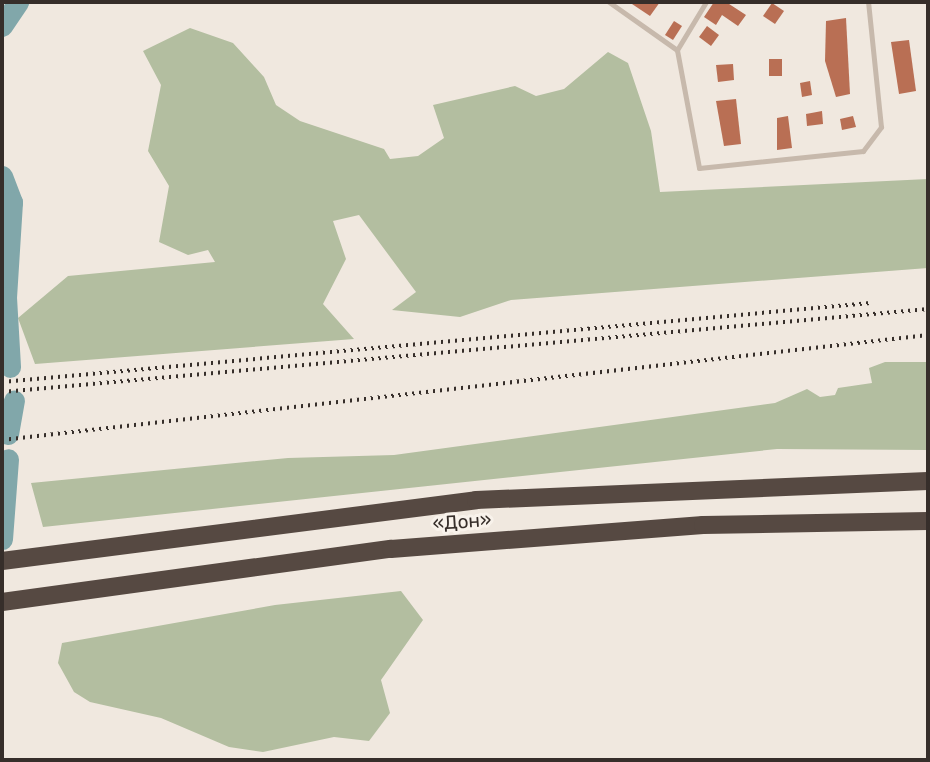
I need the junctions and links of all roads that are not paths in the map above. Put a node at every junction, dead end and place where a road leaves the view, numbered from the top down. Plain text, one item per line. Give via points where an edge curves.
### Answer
1 (609, 2) edge
2 (706, 2) edge
3 (868, 2) edge
4 (677, 50) junction
5 (928, 481) edge
6 (928, 521) edge
7 (2, 561) edge
8 (2, 602) edge

1 - 4 lane
2 - 4 lane
3 - 4 lane via 881,127 863,151 699,168
5 - 7 highway, «Дон» via 475,500
6 - 8 highway, «Дон» via 703,525 391,549

